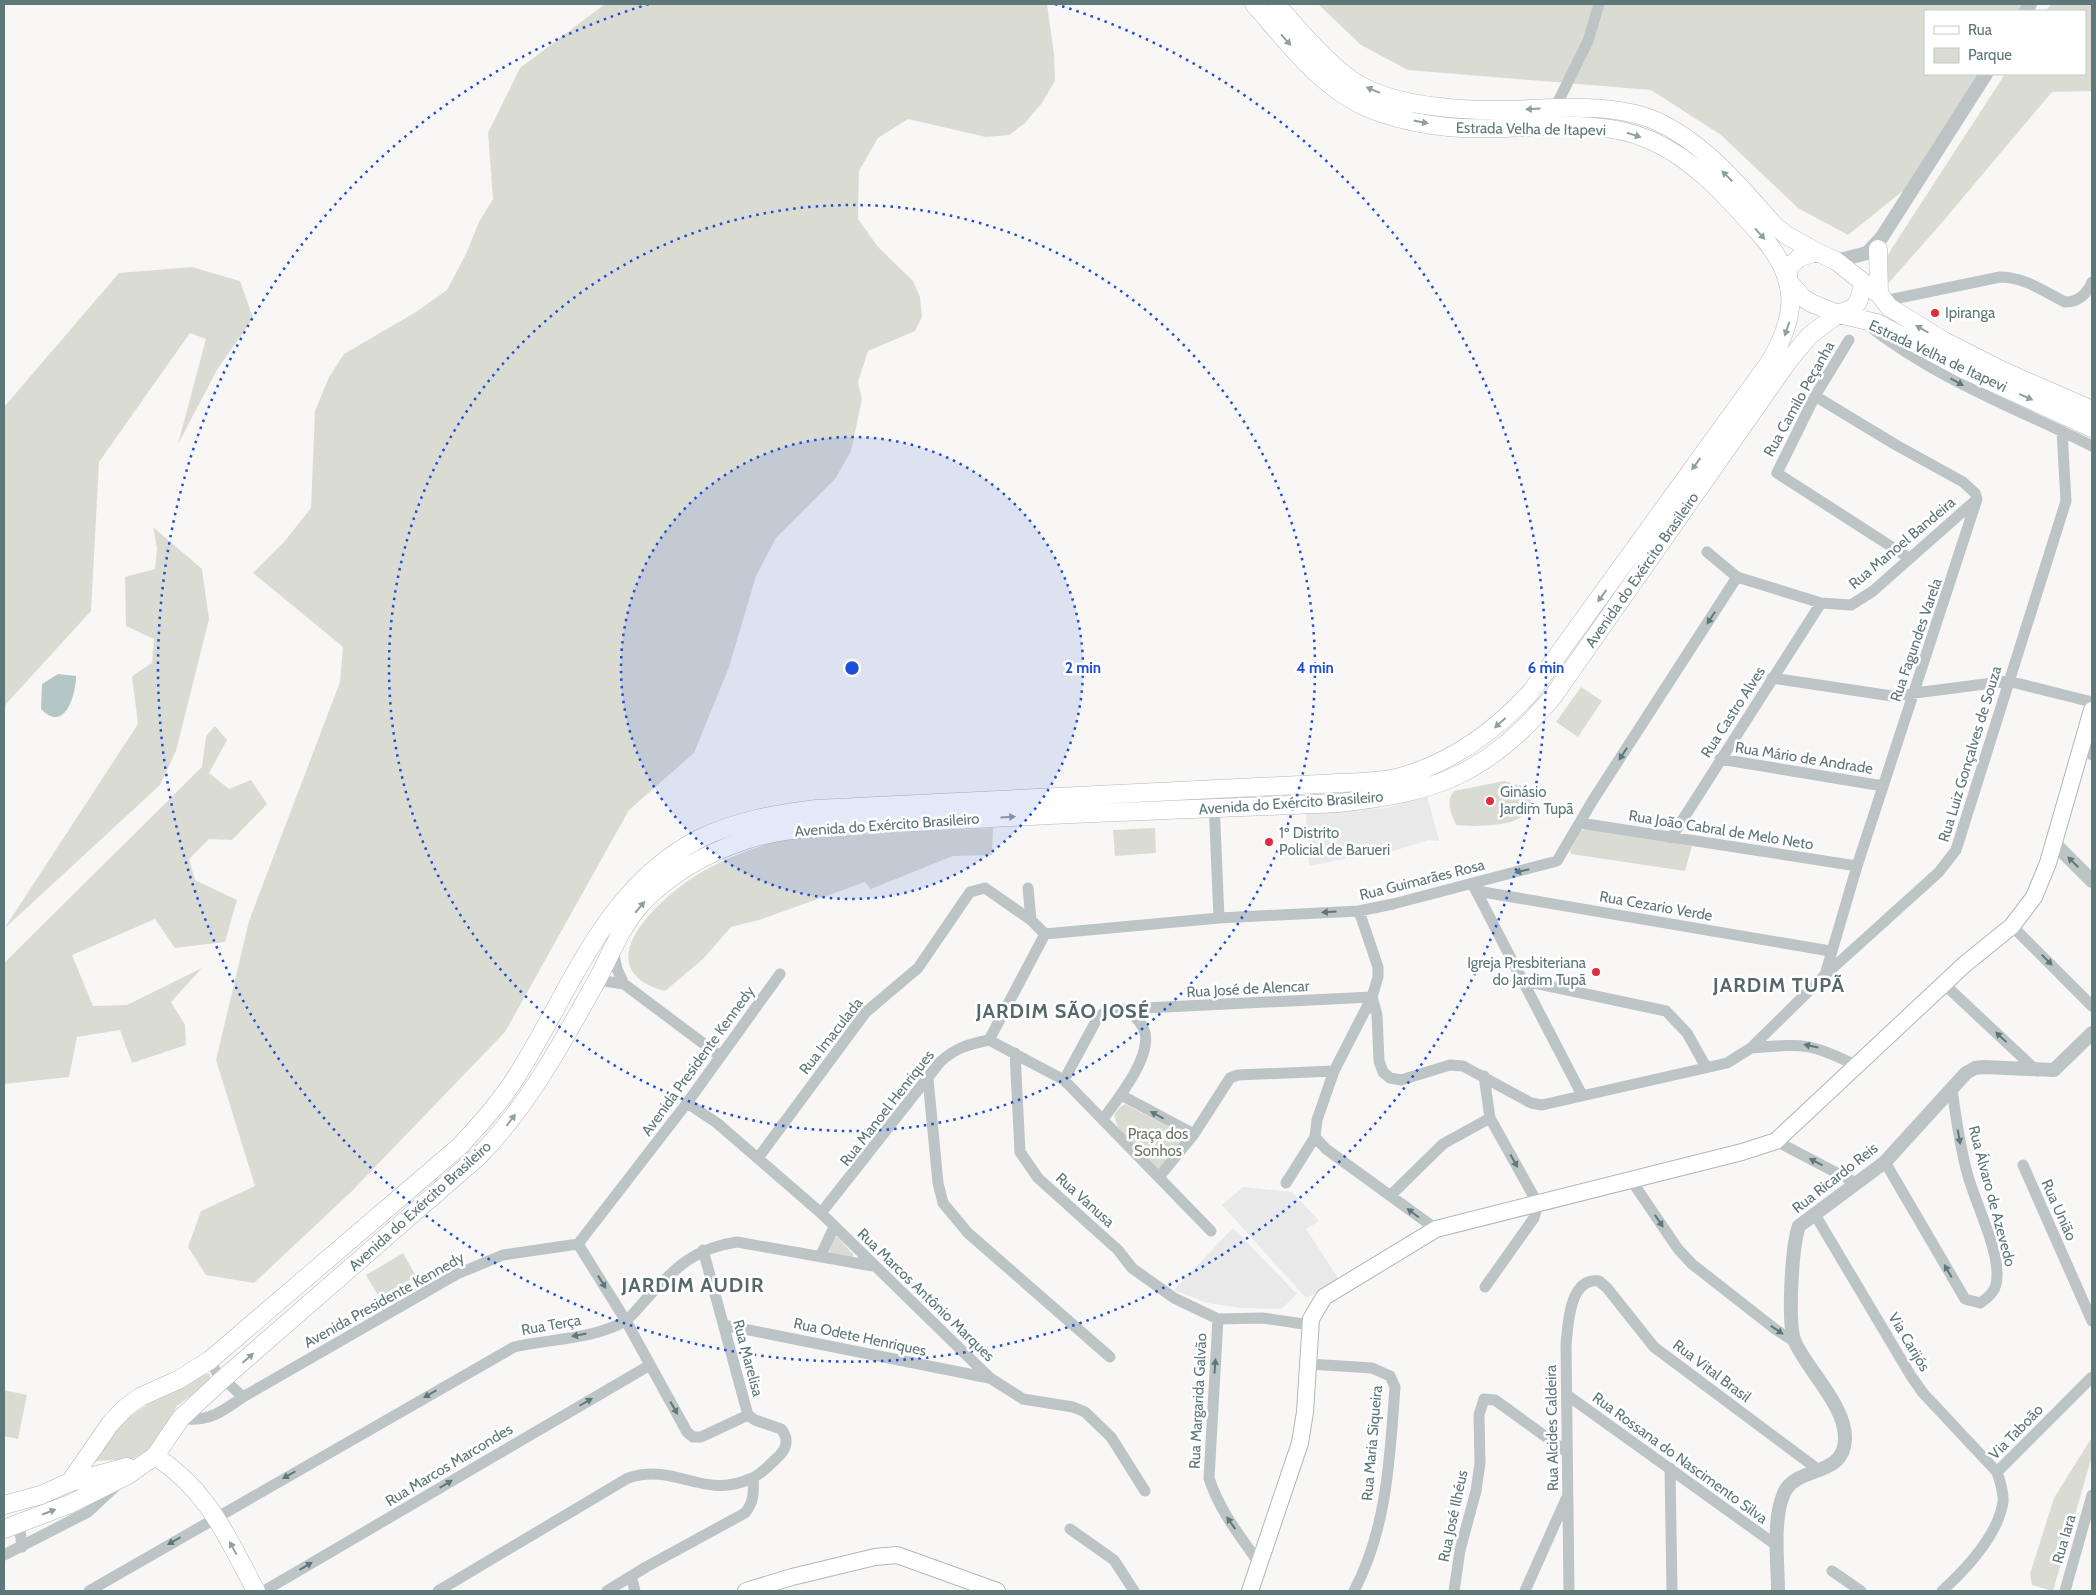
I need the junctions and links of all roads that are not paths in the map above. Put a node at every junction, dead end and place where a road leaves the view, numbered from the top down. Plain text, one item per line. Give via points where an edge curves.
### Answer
1 (1254, 4) edge
2 (1276, 4) edge
3 (1599, 4) edge
4 (1985, 75) edge
5 (1555, 108) junction
6 (1880, 243) junction
7 (1817, 252) junction
8 (1836, 262) junction
9 (1788, 282) junction
10 (2092, 282) edge
11 (1872, 292) junction
12 (1838, 314) junction
13 (1857, 319) junction
14 (1849, 340) dead end
15 (1815, 396) junction
16 (2092, 410) edge
17 (2092, 428) edge
18 (2062, 431) junction
19 (2092, 446) edge
20 (1977, 499) junction
21 (1707, 552) dead end
22 (1909, 558) junction
23 (1737, 577) junction
24 (1821, 603) junction
25 (1772, 678) junction
26 (2008, 681) junction
27 (1913, 694) junction
28 (2092, 702) edge
29 (2092, 710) edge
30 (2087, 749) edge
31 (1720, 760) junction
32 (1883, 786) junction
33 (1214, 790) junction
34 (1214, 809) junction
35 (1580, 823) junction
36 (1671, 838) junction
37 (2054, 843) junction
38 (1857, 866) junction
39 (2092, 881) edge
40 (1474, 887) junction
41 (1028, 888) dead end
42 (617, 906) junction
43 (1359, 911) junction
44 (1220, 918) junction
45 (1031, 920) junction
46 (2012, 926) junction
47 (622, 930) junction
48 (1045, 934) junction
49 (613, 951) junction
50 (1830, 952) junction
51 (780, 974) dead end
52 (1825, 975) junction
53 (1524, 981) junction
54 (595, 984) junction
55 (624, 984) junction
56 (1944, 984) junction
57 (1372, 997) junction
58 (2092, 1006) edge
59 (1125, 1009) junction
60 (2092, 1034) edge
61 (989, 1040) junction
62 (1751, 1048) junction
63 (1015, 1053) junction
64 (720, 1056) junction
65 (1855, 1065) junction
66 (1706, 1067) junction
67 (1334, 1071) junction
68 (2037, 1071) junction
69 (1484, 1076) junction
70 (928, 1079) junction
71 (1064, 1080) junction
72 (1952, 1089) junction
73 (1120, 1095) junction
74 (1582, 1095) junction
75 (687, 1103) junction
76 (1490, 1118) junction
77 (1103, 1120) junction
78 (1194, 1134) junction
79 (1315, 1136) junction
80 (1776, 1141) junction
81 (758, 1158) junction
82 (1885, 1162) junction
83 (2023, 1165) dead end
84 (1159, 1177) junction
85 (1632, 1180) junction
86 (1286, 1183) dead end
87 (1856, 1183) junction
88 (1390, 1196) junction
89 (1538, 1204) junction
90 (821, 1213) junction
91 (1814, 1214) junction
92 (834, 1227) junction
93 (1212, 1230) dead end
94 (1436, 1230) junction
95 (578, 1244) junction
96 (703, 1250) junction
97 (821, 1256) junction
98 (873, 1266) junction
99 (1599, 1281) joint
100 (1485, 1287) dead end
101 (1218, 1319) junction
102 (626, 1321) junction
103 (2092, 1321) edge
104 (724, 1325) junction
105 (1310, 1325) junction
106 (1795, 1342) junction
107 (1110, 1357) dead end
108 (210, 1360) junction
109 (1309, 1364) junction
110 (650, 1365) junction
111 (2092, 1377) edge
112 (224, 1378) junction
113 (990, 1378) junction
114 (1567, 1395) junction
115 (243, 1397) junction
116 (748, 1416) junction
117 (181, 1418) junction
118 (1568, 1452) junction
119 (155, 1456) junction
120 (1670, 1468) junction
121 (1820, 1471) junction
122 (1997, 1472) junction
123 (128, 1475) junction
124 (753, 1478) junction
125 (70, 1482) junction
126 (1145, 1491) dead end
127 (1568, 1495) junction
128 (2092, 1495) edge
129 (4, 1505) edge
130 (216, 1516) junction
131 (11, 1526) edge
132 (1070, 1528) dead end
133 (1546, 1543) junction
134 (1776, 1545) junction
135 (1569, 1547) junction
136 (22, 1548) junction
137 (4, 1555) edge
138 (1259, 1563) junction
139 (1832, 1572) dead end
140 (631, 1576) junction
141 (443, 1590) edge
142 (89, 1591) edge
143 (256, 1591) edge
144 (264, 1591) edge
145 (607, 1591) edge
146 (635, 1591) edge
147 (746, 1591) edge
148 (997, 1591) edge
149 (1134, 1591) edge
150 (1250, 1591) edge
151 (1354, 1591) edge
152 (1454, 1591) edge
153 (1525, 1591) edge
154 (1569, 1591) edge
155 (1672, 1591) edge
156 (1778, 1591) edge
157 (1862, 1591) edge
158 (1942, 1591) edge
159 (2065, 1591) edge

1 -> 9 main road, Estrada Velha de Itapevi via 1324,80 1352,102 1381,113 1448,127 1600,128 1628,132 1650,140 1687,162 1734,204 1767,242
5 -> 2 main road, Estrada Velha de Itapevi via 1442,108 1408,102 1376,91 1351,80
3 - 5 street via 1588,41
4 - 6 street
7 -> 5 main road, Estrada Velha de Itapevi via 1780,231 1702,151 1666,126 1606,110
6 - 8 street via 1867,253
6 - 11 main road
7 - 8 main road, Estrada Velha de Itapevi
7 - 9 main road via 1794,260 1789,267
8 - 11 main road, Estrada Velha de Itapevi
9 - 12 main road, Estrada Velha de Itapevi via 1802,297
9 -> 33 main road, Avenida do Exército Brasileiro via 1790,321 1769,363 1531,692 1488,734 1449,758 1395,778
10 - 11 street via 2080,299 2072,302 2065,302 2014,277
11 - 12 main road, Avenida do Exército Brasileiro via 1853,308
16 -> 11 main road, Estrada Velha de Itapevi via 1958,349 1916,325
12 - 13 main road, Estrada Velha de Itapevi
12 - 34 main road, Avenida do Exército Brasileiro via 1810,335 1789,360 1552,698 1507,744 1460,776 1405,794 1338,803
13 -> 17 main road, Estrada Velha de Itapevi via 1889,328 1963,369
13 -> 18 street via 1969,389
14 - 15 street, Rua Camilo Peçanha
15 - 20 street via 1963,482 1975,492
15 - 22 street, Rua Camilo Peçanha via 1777,473
18 - 19 street
18 - 26 street, Rua Luiz Gonçalves de Souza via 2066,501
20 - 22 street, Rua Manoel Bandeira
20 - 27 street, Rua Fagundes Varela
21 - 23 street, Rua Manoel Bandeira
22 - 24 street, Rua Manoel Bandeira via 1862,600 1851,605
23 - 24 street, Rua Manoel Bandeira
23 -> 35 street, Rua Guimarães Rosa
24 - 25 street, Rua Castro Alves
25 - 27 street via 1883,696
25 - 31 street, Rua Castro Alves
26 - 27 street
26 - 28 street
26 - 52 street, Rua Luiz Gonçalves de Souza via 1961,838 1951,859
27 - 32 street, Rua Fagundes Varela
29 - 30 main road
30 - 37 main road
31 - 32 street, Rua Mário de Andrade
31 - 36 street, Rua Castro Alves
32 - 38 street, Rua Fagundes Varela
33 - 34 street
33 - 42 main road, Avenida do Exército Brasileiro via 854,807 782,814 726,828 698,839 643,878
34 - 44 street
47 -> 34 main road, Avenida do Exército Brasileiro via 641,904 684,867 730,846 780,832 1095,812
35 - 36 street, Rua João Cabral de Melo Neto
35 -> 40 street, Rua Guimarães Rosa via 1557,861
36 - 38 street, Rua João Cabral de Melo Neto
39 -> 37 street
37 - 46 main road via 2042,882
38 - 50 street, Rua Fagundes Varela
40 - 43 street, Rua Guimarães Rosa
40 - 50 street, Rua Cezario Verde
40 - 53 street
41 - 45 street
42 - 47 main road
42 - 108 main road, Avenida do Exército Brasileiro via 520,1071 486,1118 422,1180
43 -> 44 street, Rua Guimarães Rosa
43 - 57 street, Rua Luiz Gonçalves de Souza via 1378,967
44 - 48 street, Rua Guimarães Rosa
45 - 48 street, Rua Imaculada
45 - 81 street, Rua Imaculada via 986,888 970,892 918,968 866,1012
46 - 56 main road
46 -> 58 street
47 - 49 main road, Avenida do Exército Brasileiro
48 - 61 street
49 - 54 main road, Avenida do Exército Brasileiro
49 - 55 street
50 - 52 street, Rua Fagundes Varela
51 - 64 street, Avenida Presidente Kennedy
52 - 62 street, Rua Luiz Gonçalves de Souza
53 - 66 street via 1666,1011 1687,1033
53 - 74 street
54 - 55 street via 604,981
112 -> 54 main road, Avenida do Exército Brasileiro via 446,1186 500,1135 548,1064
55 - 64 street
56 - 65 main road
68 -> 56 street
57 - 59 street, Rua José de Alencar
57 - 67 street
57 - 69 street, Rua Luiz Gonçalves de Souza via 1377,1015 1379,1061 1383,1072 1390,1078 1401,1080 1450,1065 1463,1066
59 - 71 street, Rua José de Alencar via 1104,1013 1097,1019
59 - 73 street via 1140,1022 1146,1044
60 - 68 street, Rua Ricardo Reis via 2060,1066 2054,1070
61 - 63 street
61 - 70 street, Rua Manoel Henriques via 952,1051
65 -> 62 street via 1813,1046 1796,1044
62 - 66 street, Rua Luiz Gonçalves de Souza via 1727,1063
63 - 71 street
63 - 101 street, Rua Vanusa via 1020,1152 1027,1165 1118,1250 1132,1268 1174,1298
64 - 75 street, Avenida Presidente Kennedy
65 - 80 main road
66 - 74 street, Rua Luiz Gonçalves de Souza
67 - 78 street via 1230,1078
67 - 79 street
68 - 72 street, Rua Ricardo Reis via 1975,1068
69 - 74 street, Rua Luiz Gonçalves de Souza via 1542,1106
69 - 76 street
70 - 90 street, Rua Manoel Henriques
70 - 107 street via 938,1183 943,1203 968,1233
71 - 77 street
72 - 82 street, Rua Ricardo Reis
72 -> 82 street, Rua Álvaro de Azevedo via 1969,1178 1998,1274 1990,1296 1980,1303 1965,1299
73 - 77 street
78 -> 73 street
75 - 81 street, Rua Marcos Antônio Marques via 718,1123
75 - 95 street, Avenida Presidente Kennedy
76 - 88 street via 1442,1144
76 -> 89 street
77 - 84 street
78 - 84 street
79 - 86 street
79 - 88 street via 1326,1149
80 - 85 main road
87 -> 80 street
81 - 90 street, Rua Marcos Antônio Marques
82 - 87 street, Rua Ricardo Reis
83 - 103 street, Rua União
84 - 93 street
85 - 89 main road
85 -> 106 street via 1678,1249 1692,1264 1775,1330
87 - 91 street, Rua Ricardo Reis
94 -> 88 street
89 - 94 main road
89 - 100 street via 1534,1218
90 - 92 street, Rua Marcos Antônio Marques
91 - 106 street, Rua Ricardo Reis via 1799,1226 1796,1236 1792,1322
91 - 122 street, Via Carijós via 1910,1376
92 - 97 street
92 - 98 street, Rua Marcos Antônio Marques
94 - 105 main road via 1329,1293 1318,1305
95 -> 102 street
95 - 115 street, Avenida Presidente Kennedy via 503,1255 457,1274
96 - 97 street, Rua Terça via 736,1242
96 - 102 street, Rua Terça via 689,1257
96 - 104 street, Rua Marelisa
97 - 98 street, Rua Terça
98 - 113 street, Rua Marcos Antônio Marques
99 - 114 street, Rua Alcides Caldeira via 1588,1282 1581,1287 1570,1315 1566,1345
99 - 121 street, Rua Vital Brasil via 1654,1347
101 - 105 street, Rua Margarida Galvão via 1264,1318
138 -> 101 street, Rua Margarida Galvão via 1214,1496 1209,1478
102 - 110 street
102 -> 130 street, Rua Terça via 581,1336 514,1347
104 - 113 street, Rua Odete Henriques
104 - 116 street, Rua Marelisa
105 - 109 main road
106 - 121 street, Rua Ricardo Reis via 1844,1428 1842,1453 1834,1465
108 - 112 street
108 - 125 main road, Avenida do Exército Brasileiro via 178,1380 140,1397 124,1409
109 - 138 main road via 1300,1443
109 - 151 street, Rua Maria Siqueira via 1379,1369 1390,1376 1395,1387 1377,1538
110 -> 116 street via 687,1432 693,1437 701,1437
144 -> 110 street, Rua Marcos Marcondes
111 - 122 street, Via Taboão
112 - 115 street
112 - 117 main road, Avenida do Exército Brasileiro
113 - 126 street, Rua Marcos Antônio Marques via 1023,1399 1085,1412 1111,1437
114 - 118 street, Rua Alcides Caldeira
114 - 120 street, Rua Rossana do Nascimento Silva
115 - 117 street, Avenida Presidente Kennedy via 215,1417 192,1421
116 - 124 street via 781,1429 786,1439 784,1452
117 - 119 main road, Avenida do Exército Brasileiro
118 - 127 street, Rua Alcides Caldeira
118 - 152 street, Rua José Ilhéus via 1495,1400 1484,1399 1479,1415 1480,1463 1476,1491 1460,1550
119 - 123 main road, Avenida do Exército Brasileiro
119 - 125 main road via 122,1469
119 - 130 main road via 196,1488
120 - 134 street, Rua Rossana do Nascimento Silva
120 - 155 street
121 - 134 street, Rua Ricardo Reis via 1798,1479 1784,1494
122 - 158 street, Via Taboão via 2003,1500 1999,1517 1974,1558
131 -> 123 main road, Avenida do Exército Brasileiro via 70,1504
123 - 136 street via 88,1512
124 - 140 street via 752,1506 745,1513
124 - 141 street via 716,1487 653,1472 628,1478
125 - 129 main road, Avenida do Exército Brasileiro via 41,1496
127 - 133 street
127 - 135 street, Rua Alcides Caldeira
128 - 159 street, Rua Iara
130 -> 142 street, Rua Terça
143 -> 130 main road
131 - 136 street
132 - 149 street via 1114,1560
133 - 135 street via 1554,1538 1566,1542
133 - 153 street
134 - 156 street
135 - 154 street, Rua Alcides Caldeira
136 - 137 street
138 - 150 main road
139 - 157 street
140 - 145 street
140 - 146 street
147 - 148 main road via 875,1557 897,1555

